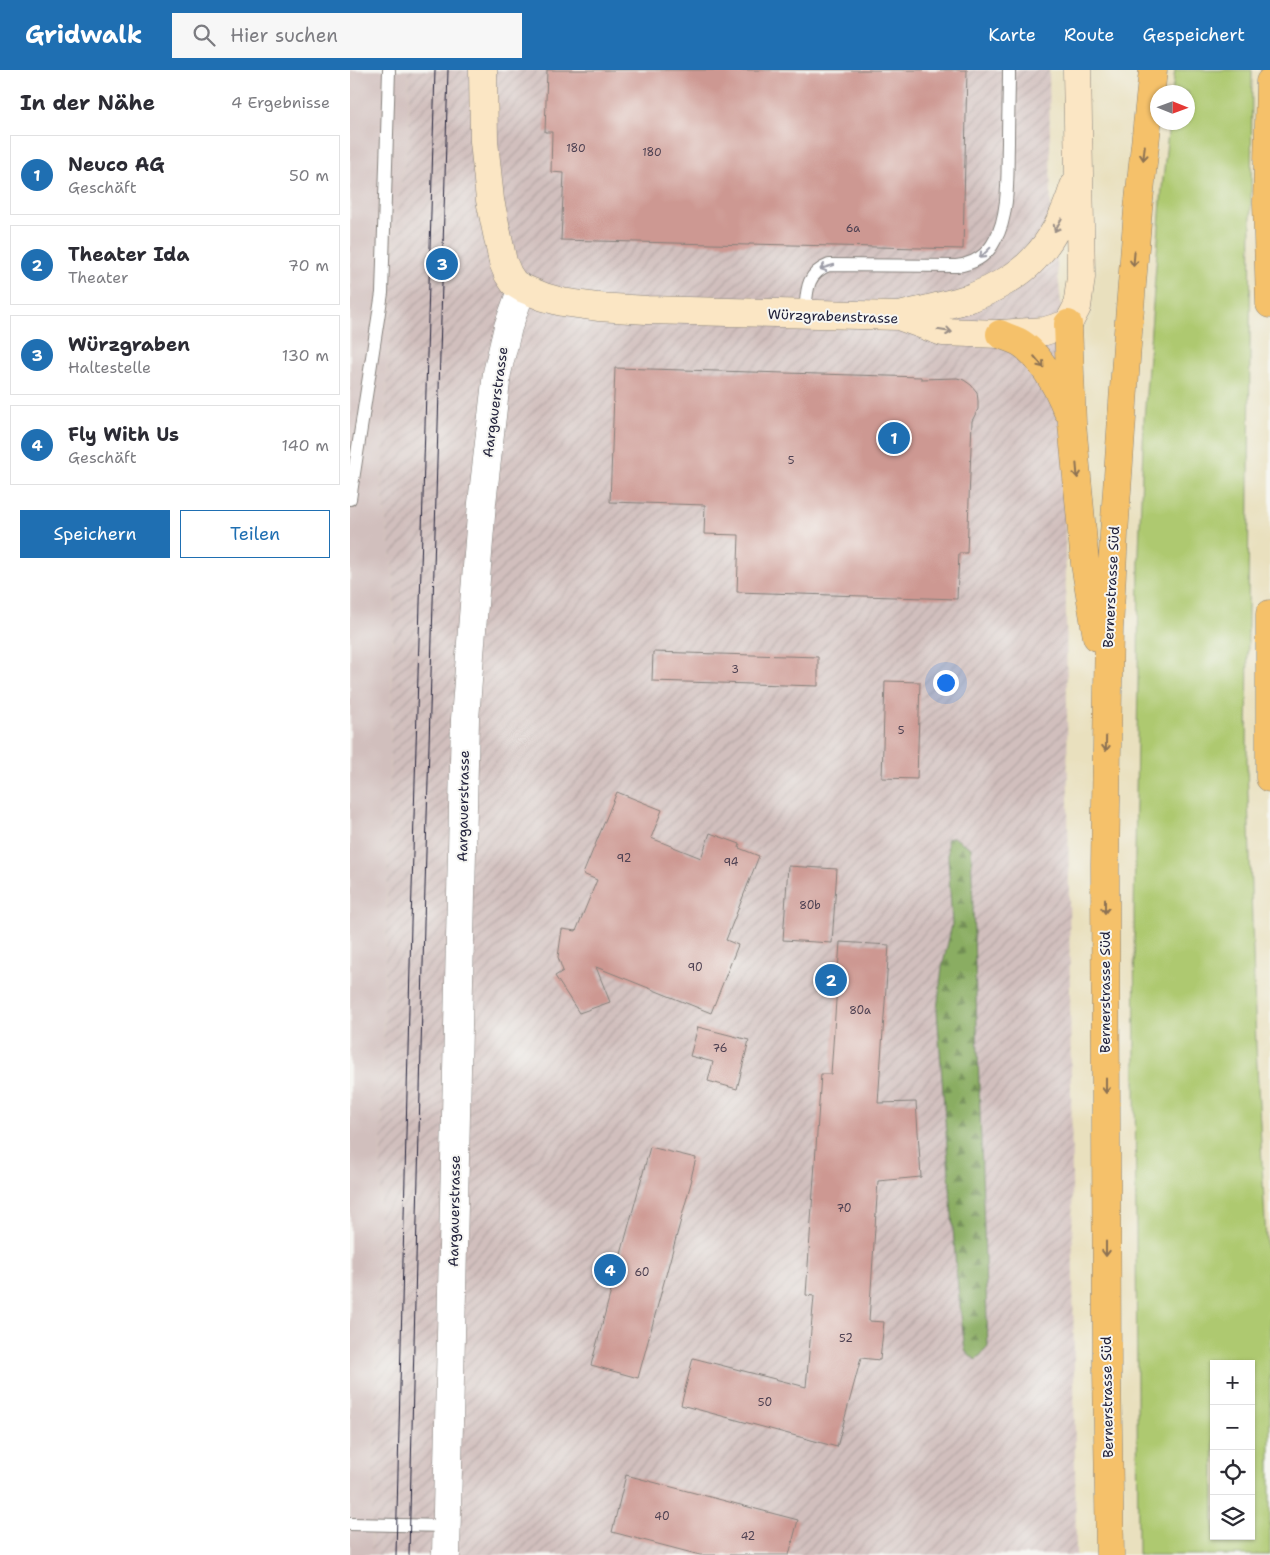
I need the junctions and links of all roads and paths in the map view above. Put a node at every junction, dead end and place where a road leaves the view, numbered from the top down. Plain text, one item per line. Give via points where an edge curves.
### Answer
1 (390, 70) edge
2 (483, 70) edge
3 (1009, 70) edge
4 (1077, 70) edge
5 (1153, 70) edge
6 (1270, 82) edge
7 (1079, 162) junction
8 (522, 288) junction
9 (1270, 304) edge
10 (805, 314) junction
11 (899, 316) junction
12 (1068, 324) junction
13 (1000, 334) junction
14 (1072, 423) junction
15 (350, 499) edge
16 (1270, 614) edge
17 (1107, 695) junction
18 (1270, 778) edge
19 (350, 1524) edge
20 (446, 1526) junction
21 (446, 1555) edge
22 (1110, 1555) edge

1 - 15 lane via 382,293
2 - 8 main road via 484,141 490,200 503,262 514,283
3 -> 10 lane via 1004,209 1001,226 991,248 975,262 966,265 836,264 823,267 809,282
4 - 7 main road
5 -> 17 main road, Bernerstrasse Süd via 1138,210 1121,429
6 - 9 main road via 1267,203
7 -> 11 main road via 1071,195 1060,221 1034,260 1015,275 973,297
7 - 12 main road via 1080,277 1077,307
8 - 10 main road, Würzgrabenstrasse via 562,302 598,307
8 - 20 street, Aargauerstrasse via 497,373 481,512 465,719
10 - 11 main road, Würzgrabenstrasse
11 -> 13 main road, Würzgrabenstrasse via 943,332
12 - 13 main road, Würzgrabenstrasse via 1045,331
12 - 14 main road
13 -> 14 main road via 1021,343 1040,362 1060,391
14 -> 17 main road via 1085,564
16 - 18 main road
17 -> 22 main road, Bernerstrasse Süd via 1106,1192
19 - 20 lane
20 - 21 street, Aargauerstrasse

